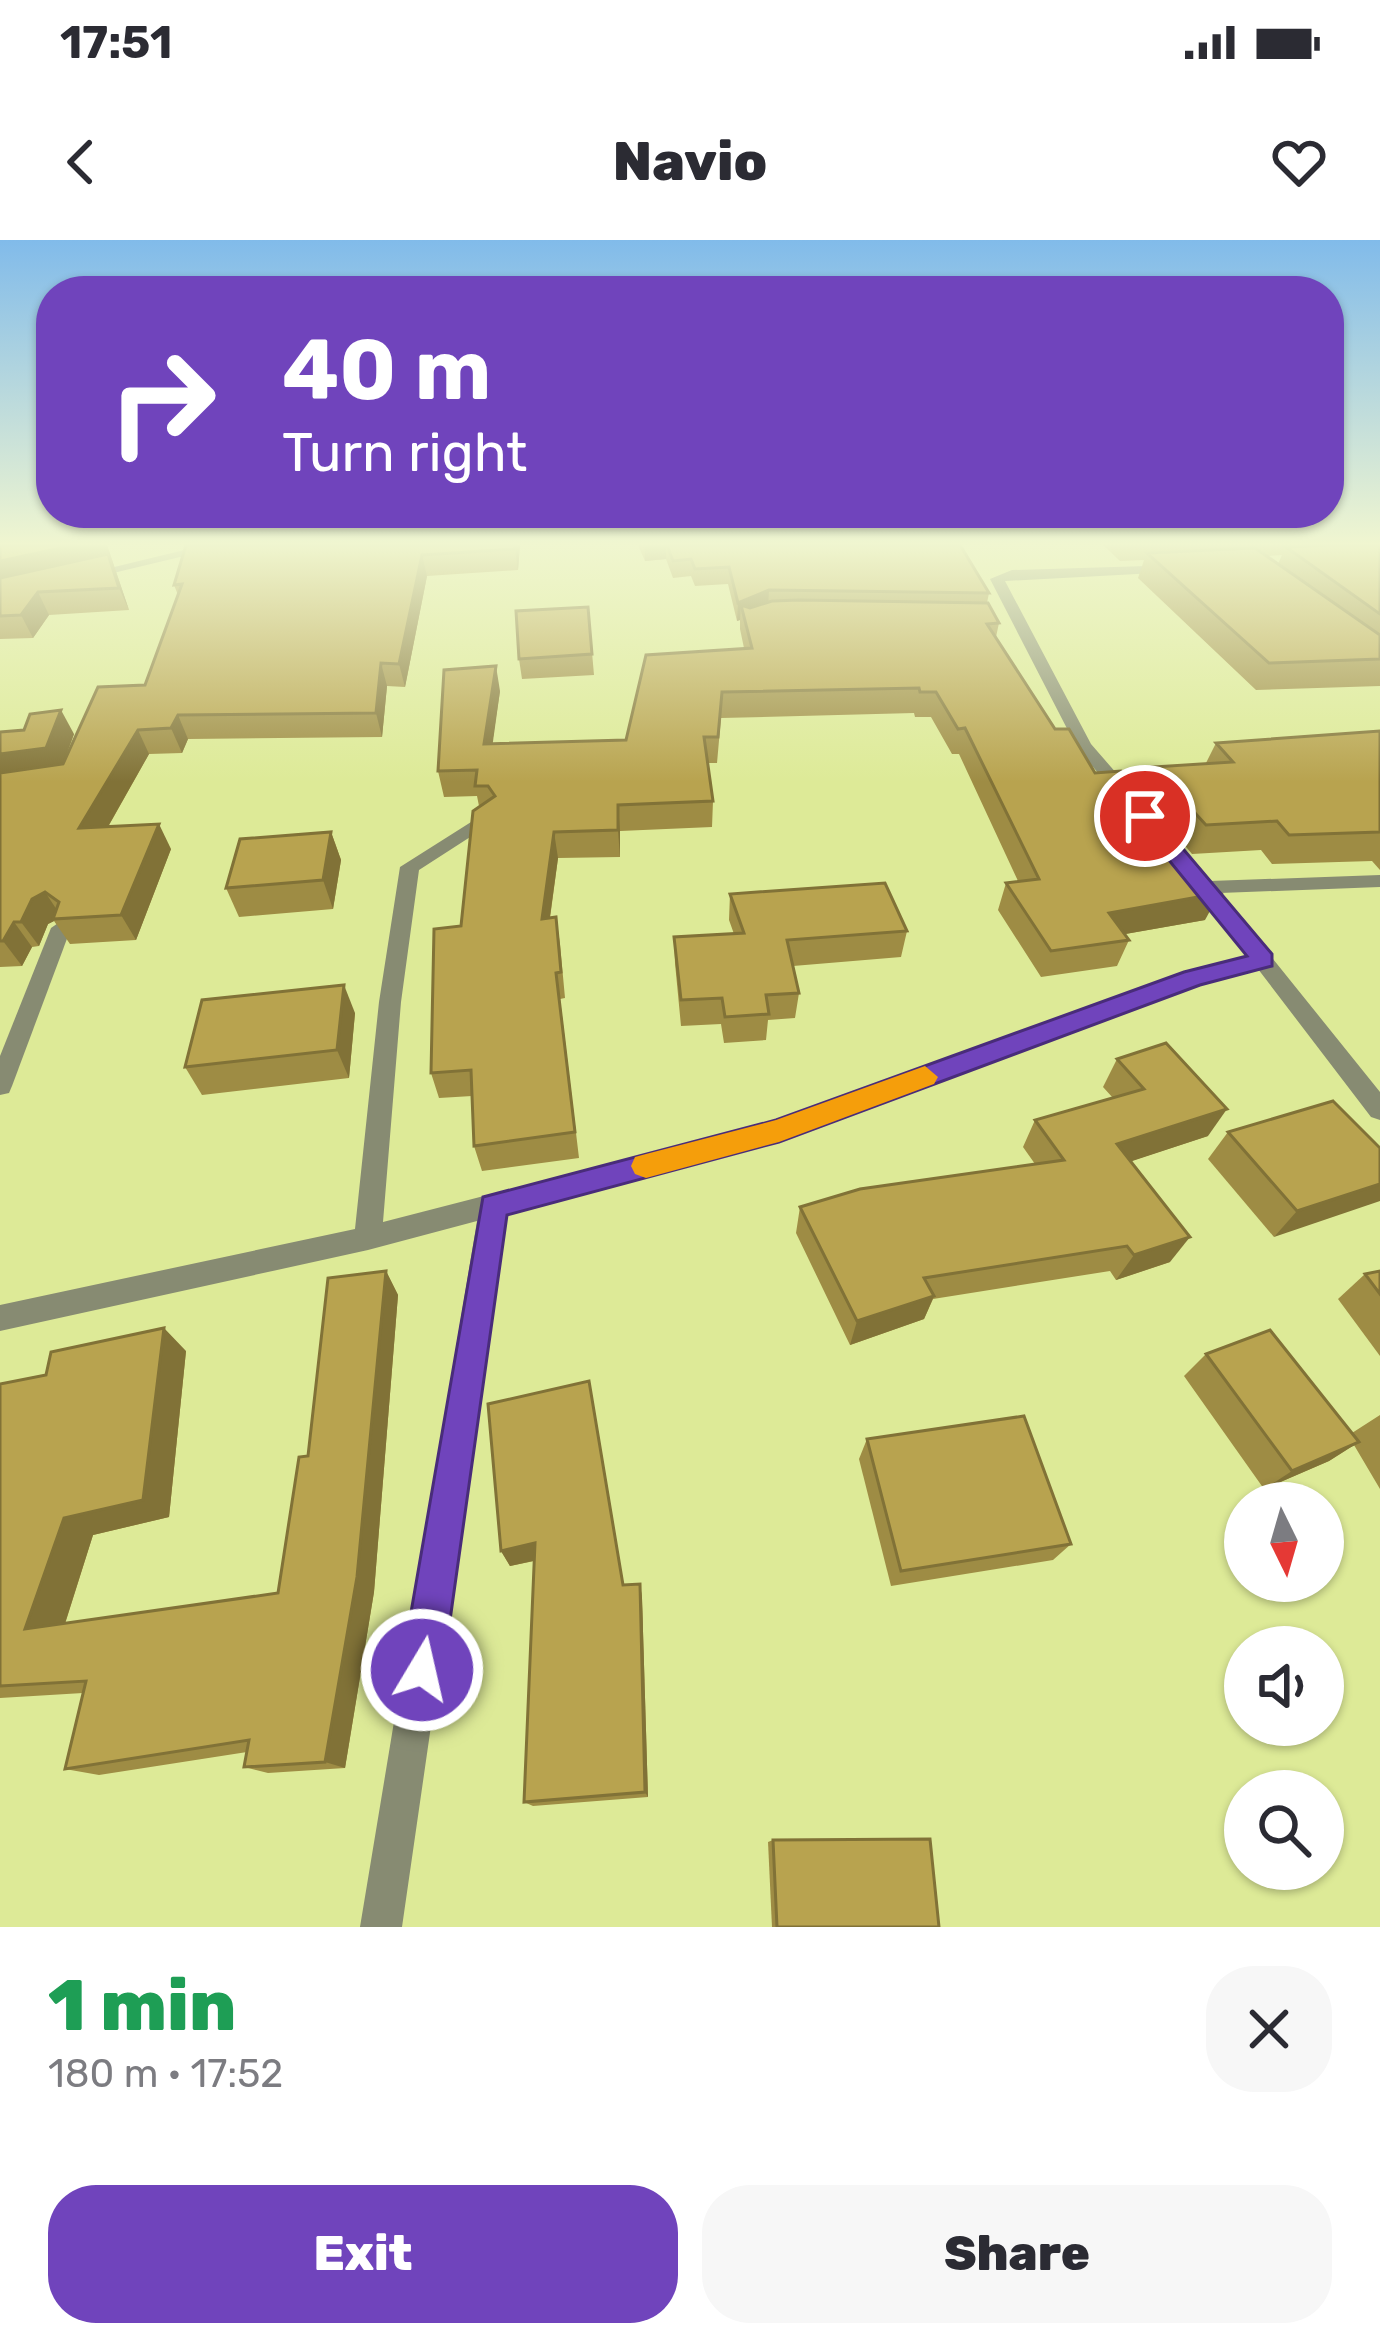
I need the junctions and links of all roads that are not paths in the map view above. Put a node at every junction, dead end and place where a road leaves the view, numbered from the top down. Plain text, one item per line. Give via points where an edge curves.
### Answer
1 (1020, 624) edge
2 (486, 821) edge
3 (1380, 881) edge
4 (1205, 887) junction
5 (62, 928) edge
6 (1264, 960) junction
7 (0, 1086) edge
8 (1380, 1110) edge
9 (494, 1206) junction
10 (368, 1238) junction
11 (0, 1318) edge
12 (381, 1927) edge

1 - 4 street via 1084,746
2 - 10 street via 410,867
3 - 4 street
4 - 6 street
5 - 7 street
6 - 8 street
6 - 9 street via 1193,978 779,1130
9 - 10 street
9 - 12 street
10 - 11 street

